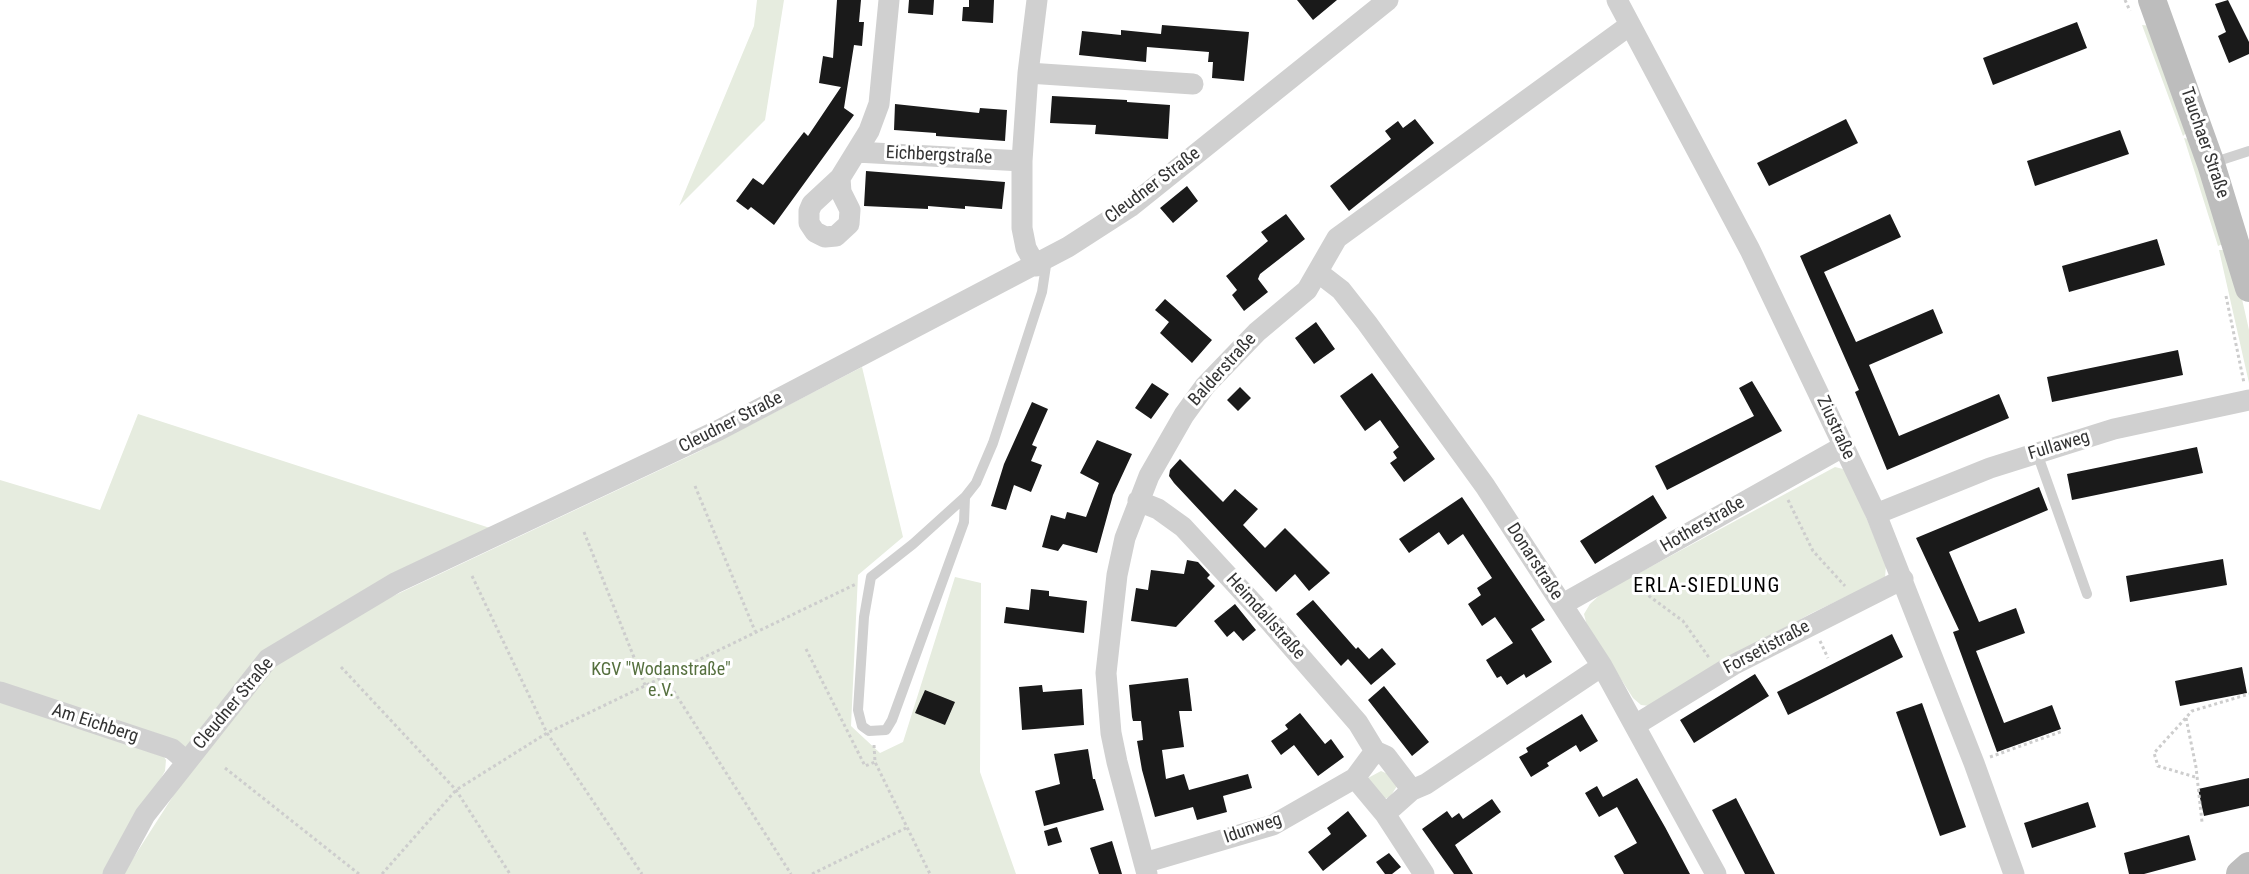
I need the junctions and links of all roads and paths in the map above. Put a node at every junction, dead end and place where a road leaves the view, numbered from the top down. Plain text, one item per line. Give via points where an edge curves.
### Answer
1 (889, 0) edge
2 (1037, 0) edge
3 (1388, 0) edge
4 (1617, 0) edge
5 (2125, 0) edge
6 (2142, 9) edge
7 (1630, 25) junction
8 (1028, 73) junction
9 (1193, 84) dead end
10 (2249, 151) edge
11 (856, 152) junction
12 (1022, 161) junction
13 (2211, 164) junction
14 (840, 177) dead end
15 (1042, 262) junction
16 (1319, 273) junction
17 (2237, 290) edge
18 (2248, 400) edge
19 (1844, 446) junction
20 (2037, 453) junction
21 (1779, 482) junction
22 (695, 486) dead end
23 (965, 497) junction
24 (1138, 501) junction
25 (1876, 514) junction
26 (584, 532) dead end
27 (1618, 573) junction
28 (472, 576) dead end
29 (871, 577) junction
30 (1903, 579) junction
31 (2087, 594) dead end
32 (1859, 600) junction
33 (1563, 604) junction
34 (755, 632) junction
35 (806, 649) dead end
36 (1602, 666) junction
37 (341, 667) dead end
38 (1721, 673) junction
39 (664, 676) junction
40 (645, 685) junction
41 (0, 692) edge
42 (2249, 694) edge
43 (2185, 716) junction
44 (1637, 724) junction
45 (2063, 731) dead end
46 (547, 733) junction
47 (875, 733) junction
48 (1375, 751) junction
49 (186, 761) junction
50 (875, 762) junction
51 (1974, 763) junction
52 (225, 768) dead end
53 (2195, 777) junction
54 (1355, 778) junction
55 (456, 790) junction
56 (1412, 790) junction
57 (1385, 814) junction
58 (2202, 822) dead end
59 (906, 828) junction
60 (2249, 866) edge
61 (1145, 868) edge
62 (113, 874) edge
63 (359, 874) edge
64 (382, 874) edge
65 (510, 874) edge
66 (642, 874) edge
67 (791, 874) edge
68 (812, 874) edge
69 (930, 874) edge
70 (1424, 874) edge
71 (1716, 874) edge
72 (2014, 874) edge
73 (2240, 874) edge

1 - 11 street, Eichbergstraße via 879,104
2 - 8 street
3 - 15 street, Cleudner Straße via 1130,207
4 - 7 street, Ziustraße
5 - 6 path
6 - 13 main road, Tauchaer Straße
7 - 16 street, Balderstraße via 1337,238
7 - 19 street, Ziustraße via 1750,250
8 - 9 street
8 - 12 street
10 - 13 lane
11 - 12 street, Eichbergstraße
11 - 14 street, Eichbergstraße
12 - 15 street via 1022,228 1026,248
13 - 17 main road, Tauchaer Straße via 2237,229
15 - 23 lane via 1042,292 993,443 976,483
15 - 49 street, Cleudner Straße via 719,430 395,583 268,659
16 - 24 street, Balderstraße via 1205,386 1165,448
16 - 33 street, Donarstraße via 1341,290 1367,323 1485,486
17 - 18 path
18 - 20 street, Fullaweg via 2114,429
19 - 21 street, Hotherstraße
19 - 25 street, Ziustraße
20 - 25 street, Fullaweg
20 - 31 lane
21 - 27 street, Hotherstraße
21 - 32 path via 1813,551
22 - 34 path
23 - 29 lane
23 - 47 lane via 964,522 898,705 886,730
24 - 48 street, Heimdallstraße via 1158,509 1183,527 1358,723
24 - 61 street, Balderstraße via 1117,575 1106,673 1113,743
25 - 30 street, Ziustraße
26 - 40 path
27 - 33 street, Hotherstraße
27 - 38 path via 1683,621
28 - 46 path
29 - 34 path
29 - 47 lane via 864,617 858,710 862,726
30 - 32 street, Forsetistraße
30 - 51 street, Ziustraße
32 - 38 street, Forsetistraße
33 - 36 street, Donarstraße
34 - 39 path
35 - 50 path via 865,766
36 - 44 street, Donarstraße
36 - 56 street
37 - 55 path
38 - 44 street, Forsetistraße
39 - 40 path
39 - 67 path
40 - 46 path
41 - 49 street, Am Eichberg via 172,749
42 - 43 path
43 - 53 path
43 - 53 path via 2154,753 2158,766
44 - 71 street, Donarstraße
45 - 51 path
46 - 55 path
46 - 66 path
47 - 50 path
48 - 54 street
48 - 56 street, Heimdallstraße via 1386,756
49 - 62 street, Cleudner Straße via 146,815
50 - 59 path
51 - 72 street, Ziustraße
52 - 63 path
53 - 58 path
54 - 57 street
54 - 61 street, Idunweg via 1273,825
55 - 64 path
55 - 65 path
56 - 57 street
57 - 70 street
59 - 68 path
59 - 69 path
60 - 73 main road

